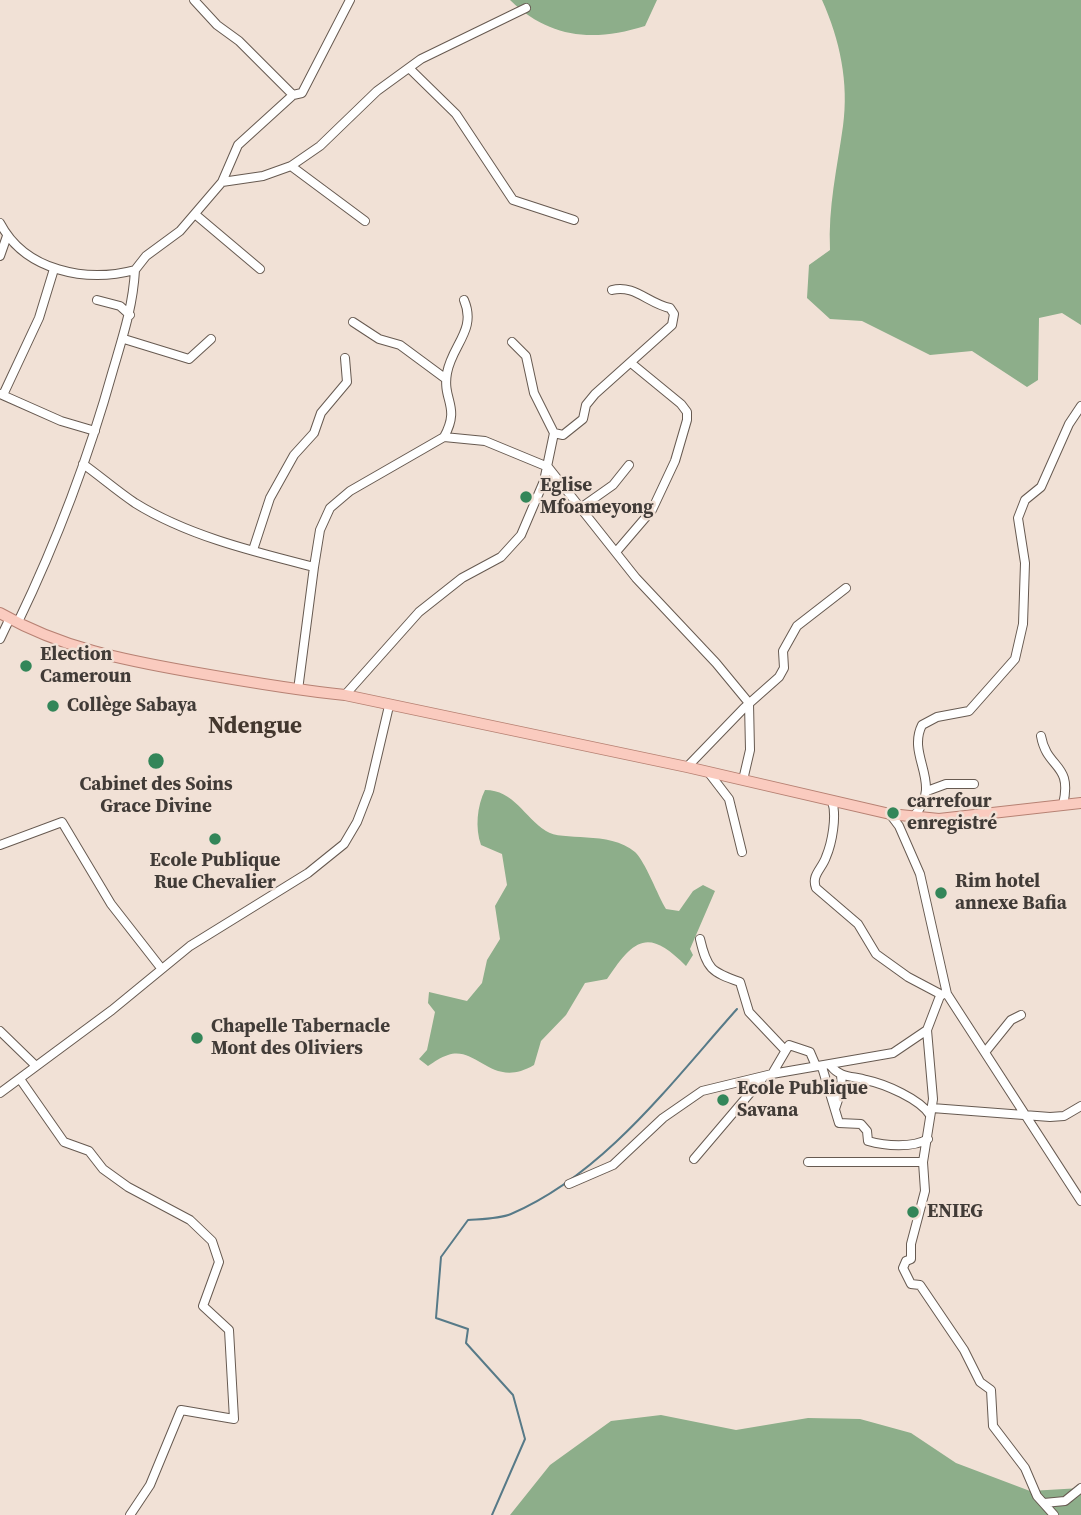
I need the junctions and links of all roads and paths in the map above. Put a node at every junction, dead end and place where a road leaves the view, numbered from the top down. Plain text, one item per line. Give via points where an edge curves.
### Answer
1 (194, 0) edge
2 (350, 0) edge
3 (526, 8) dead end
4 (408, 68) junction
5 (293, 94) junction
6 (291, 166) junction
7 (222, 182) junction
8 (195, 215) junction
9 (574, 220) dead end
10 (365, 221) dead end
11 (0, 223) edge
12 (7, 236) junction
13 (0, 256) edge
14 (54, 269) junction
15 (260, 269) dead end
16 (135, 270) junction
17 (612, 290) dead end
18 (97, 300) dead end
19 (464, 300) dead end
20 (130, 315) junction
21 (353, 322) dead end
22 (124, 339) junction
23 (211, 339) dead end
24 (512, 342) dead end
25 (345, 358) dead end
26 (631, 363) junction
27 (446, 379) junction
28 (1, 394) edge
29 (1081, 406) edge
30 (95, 431) junction
31 (554, 433) junction
32 (444, 437) junction
33 (83, 464) junction
34 (629, 465) dead end
35 (548, 467) junction
36 (579, 509) junction
37 (253, 550) junction
38 (616, 552) junction
39 (314, 567) junction
40 (846, 587) dead end
41 (9, 618) edge
42 (0, 639) edge
43 (298, 690) junction
44 (345, 695) junction
45 (749, 703) junction
46 (389, 706) junction
47 (1041, 736) dead end
48 (687, 767) junction
49 (707, 771) junction
50 (743, 780) junction
51 (974, 784) dead end
52 (927, 790) junction
53 (832, 801) junction
54 (1081, 803) edge
55 (1063, 805) junction
56 (890, 814) junction
57 (914, 817) junction
58 (0, 845) edge
59 (743, 852) dead end
60 (700, 939) dead end
61 (161, 968) junction
62 (944, 995) junction
63 (1021, 1015) dead end
64 (927, 1030) junction
65 (0, 1031) edge
66 (784, 1049) junction
67 (985, 1051) junction
68 (36, 1066) junction
69 (823, 1066) junction
70 (772, 1074) junction
71 (841, 1075) junction
72 (20, 1079) junction
73 (762, 1079) junction
74 (0, 1093) edge
75 (1081, 1106) edge
76 (835, 1110) junction
77 (931, 1111) junction
78 (1028, 1115) junction
79 (928, 1139) junction
80 (694, 1160) dead end
81 (808, 1162) dead end
82 (923, 1162) junction
83 (569, 1184) dead end
84 (1081, 1201) edge
85 (1081, 1488) edge
86 (1044, 1503) junction
87 (130, 1515) edge
88 (1054, 1515) edge

1 - 5 street
2 - 5 street via 302,93
3 - 4 street
4 - 6 street
4 - 9 street via 456,114 513,201
5 - 7 street via 238,145
6 - 7 street
6 - 10 street
7 - 8 street
8 - 15 street
8 - 16 street
11 - 12 street
12 - 13 street
12 - 14 street via 32,260
14 - 16 street via 114,274
14 - 28 street via 39,318
16 - 20 street
17 - 26 street via 624,288 674,312 670,331 662,331
18 - 20 street via 120,306
19 - 27 street via 469,322
20 - 22 street
21 - 27 street via 379,339 400,345
22 - 23 street via 189,359
22 - 30 street
24 - 31 street via 526,356 534,393
25 - 37 street via 346,382 320,414 314,433 294,455 271,498
26 - 31 street via 589,400 583,419 562,435
26 - 38 street via 681,404 687,420 657,501
27 - 32 street via 453,410
28 - 30 street
29 - 52 street via 1041,487 1025,500 1018,518 1025,563 1023,624 1016,659 969,711 922,725 918,743
30 - 33 street
31 - 35 street
32 - 35 street via 485,441
32 - 39 street via 350,491 330,508 320,530
33 - 37 street via 146,509
33 - 41 street via 56,537
34 - 36 street via 613,485
35 - 36 street
35 - 44 street via 530,518 513,547 441,592
36 - 38 street
37 - 39 street
38 - 45 street
39 - 43 street
40 - 45 street via 797,626 783,651 783,672
41 - 42 street
41 - 43 main road via 57,641 107,657
43 - 44 main road
44 - 46 main road
45 - 48 street
45 - 50 street via 750,742
46 - 48 main road
46 - 61 street via 369,791 344,844 309,873 207,934
47 - 55 street via 1044,751 1065,775
48 - 49 main road
49 - 50 main road
49 - 59 street via 729,799
50 - 53 main road
51 - 52 street via 946,784
52 - 57 street via 924,805
53 - 56 main road
53 - 62 street via 829,849 815,877 816,888 858,924 876,954
54 - 55 main road
55 - 57 main road via 962,817
56 - 57 main road
56 - 62 street via 920,874
58 - 61 street via 62,822 111,904
60 - 66 street via 706,962 717,973 740,982 749,1012
61 - 68 street
62 - 64 street
62 - 67 street
63 - 67 street via 1011,1020
64 - 69 street via 893,1053
64 - 77 street
65 - 68 street
66 - 69 street via 789,1045 804,1048
66 - 70 street
67 - 78 street
68 - 72 street
69 - 70 street
69 - 71 street
69 - 76 street
70 - 73 street
71 - 76 street
71 - 77 street via 880,1084
72 - 74 street
72 - 87 street via 64,1142 89,1151 128,1188 190,1220 217,1252 219,1262 202,1306 229,1330 234,1419 181,1410 150,1485
73 - 80 street
73 - 83 street via 716,1086 690,1097 613,1165
75 - 78 street via 1064,1115
76 - 79 street via 839,1123 860,1124 868,1141 919,1144
77 - 78 street
77 - 79 street
78 - 84 street
79 - 82 street
81 - 82 street
82 - 86 street via 925,1191 905,1273 911,1284 920,1285 932,1300 980,1382 990,1390 993,1426
85 - 86 street via 1065,1501
86 - 88 street

